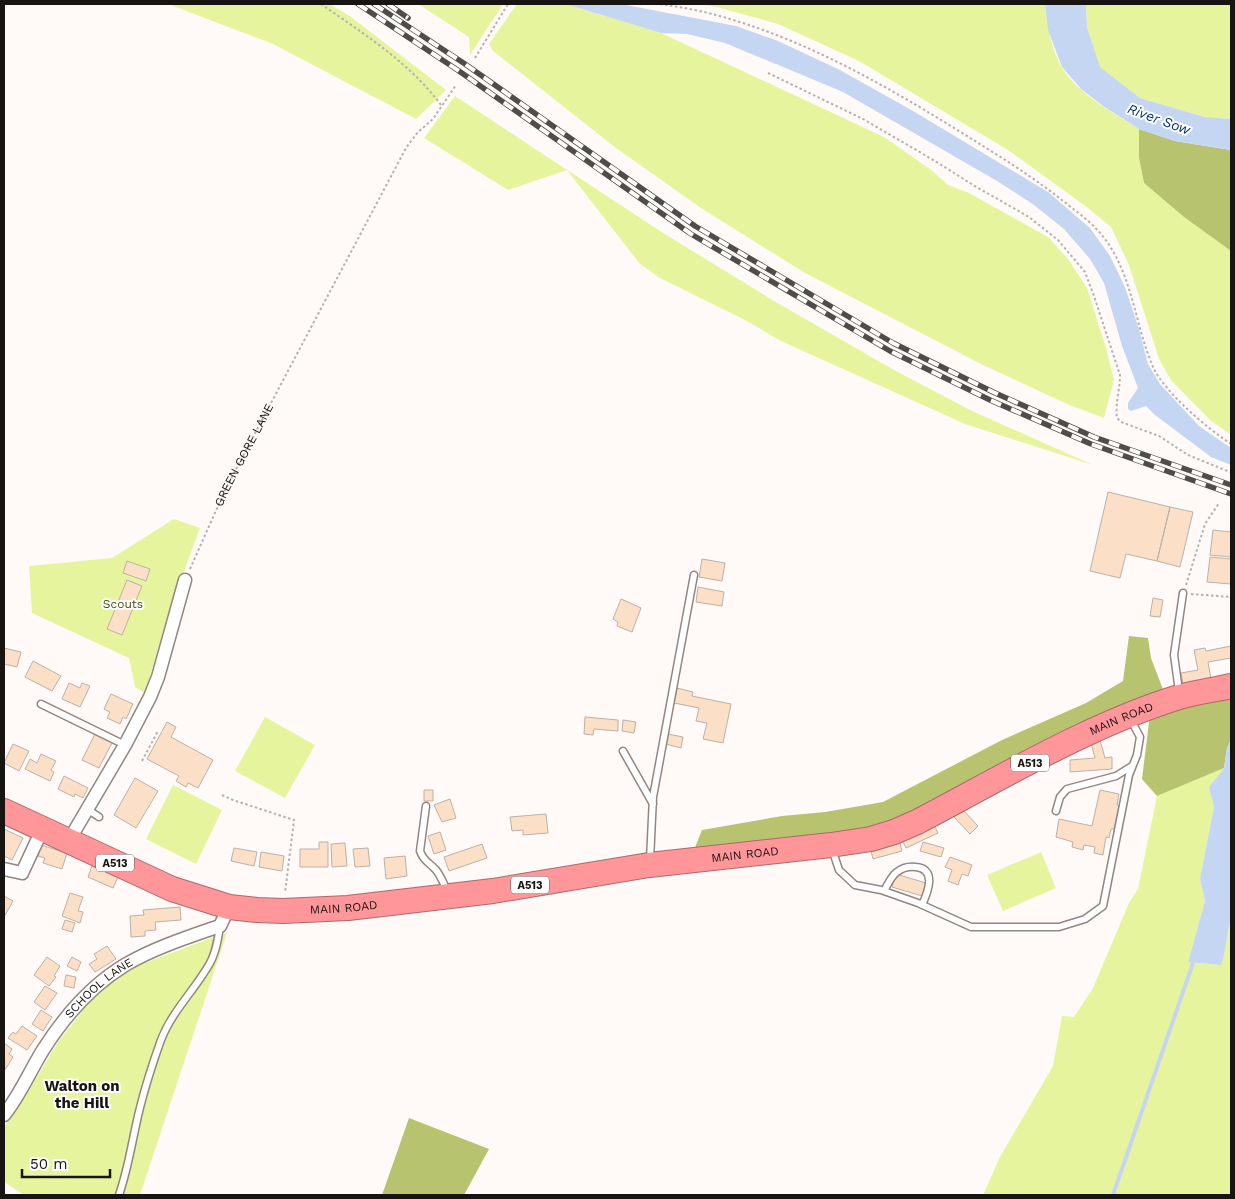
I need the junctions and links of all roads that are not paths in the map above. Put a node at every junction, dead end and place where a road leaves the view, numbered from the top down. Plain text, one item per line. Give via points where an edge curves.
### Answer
1 (694, 575) dead end
2 (185, 580) road end
3 (1183, 593) road end
4 (1231, 686) edge
5 (1180, 697) junction
6 (41, 704) dead end
7 (1129, 715) junction
8 (126, 745) junction
9 (623, 751) dead end
10 (1132, 766) junction
11 (652, 804) junction
12 (426, 806) dead end
13 (87, 810) junction
14 (1056, 811) dead end
15 (4, 812) edge
16 (99, 817) dead end
17 (42, 830) junction
18 (68, 842) junction
19 (831, 845) junction
20 (649, 865) junction
21 (4, 869) edge
22 (884, 891) junction
23 (450, 897) junction
24 (922, 905) junction
25 (224, 917) junction
26 (4, 1115) edge
27 (119, 1195) edge

1 - 11 lane
2 - 8 street via 158,677
3 - 5 lane via 1174,655
4 - 5 highway, MAIN ROAD / A513
5 - 7 highway, MAIN ROAD / A513
6 - 8 lane
7 - 10 lane via 1140,737
7 - 19 highway, MAIN ROAD / A513 via 918,822 871,839
8 - 13 street
9 - 11 lane
10 - 14 lane via 1116,776 1067,789 1060,796
10 - 24 lane via 1103,906 1085,919 1059,926 971,926
11 - 20 lane
12 - 23 lane via 420,852 439,874
13 - 16 lane
13 - 18 street
15 - 17 highway, A513
17 - 18 highway, A513
17 - 21 street via 22,873
18 - 25 highway, A513 via 172,889
19 - 20 highway, MAIN ROAD / A513
19 - 22 lane via 838,870 855,885
20 - 23 highway, MAIN ROAD / A513
22 - 24 lane
22 - 24 lane via 896,872 909,867 923,868 930,881
23 - 25 highway, MAIN ROAD / A513
25 - 26 street, SCHOOL LANE via 151,951 95,987 44,1049
25 - 27 lane via 210,963 162,1038 136,1123

